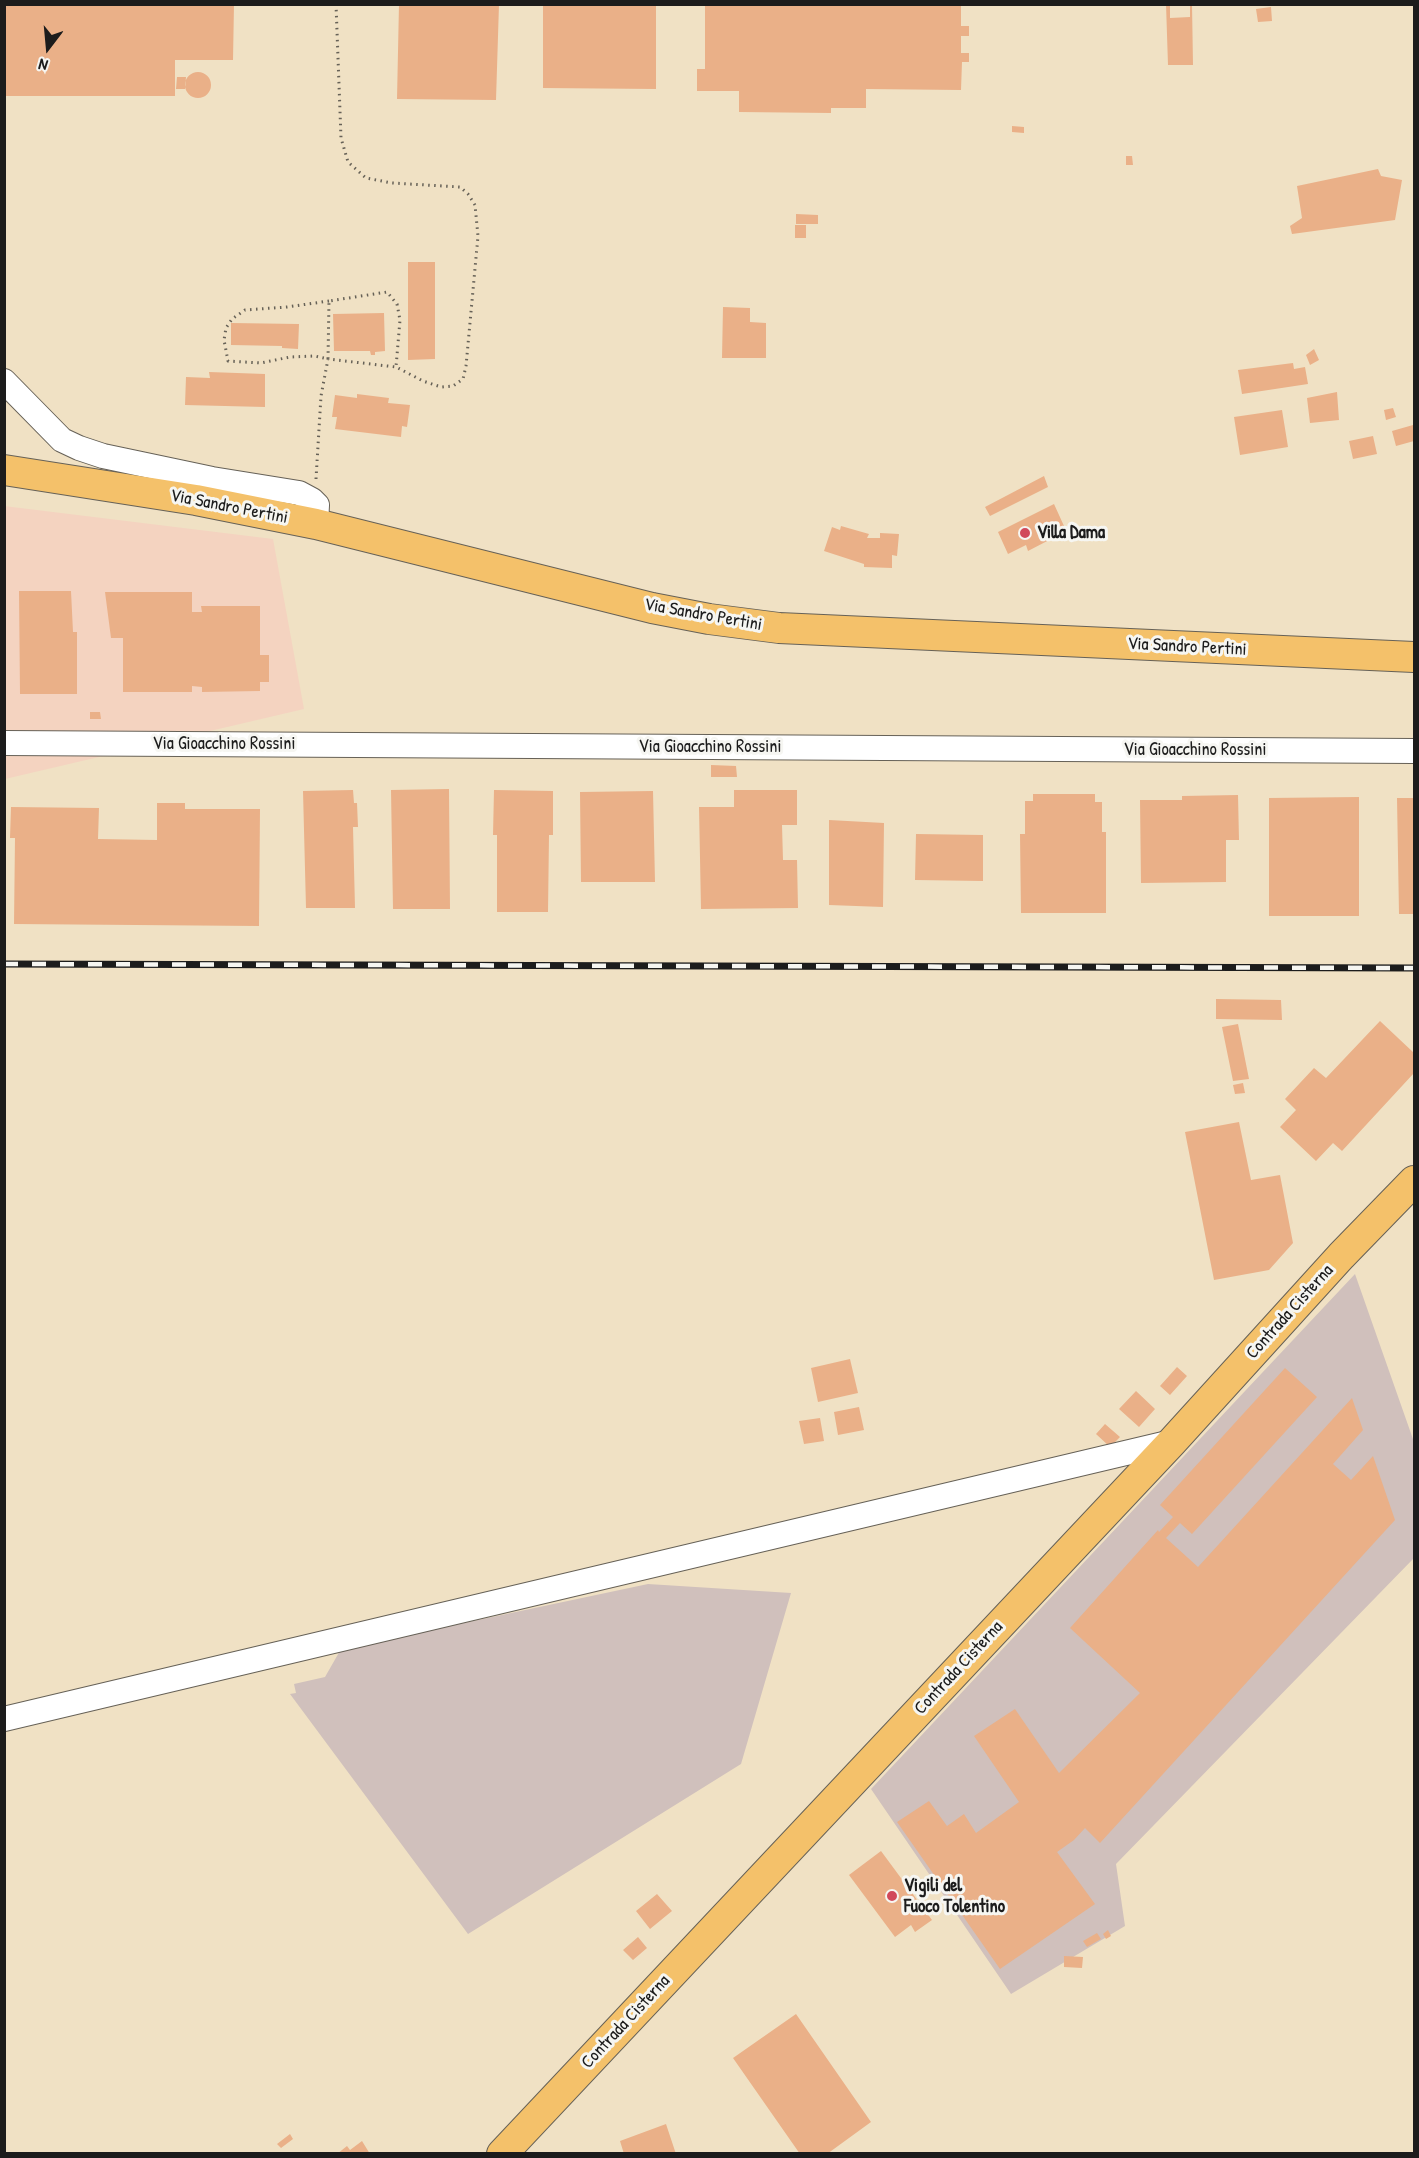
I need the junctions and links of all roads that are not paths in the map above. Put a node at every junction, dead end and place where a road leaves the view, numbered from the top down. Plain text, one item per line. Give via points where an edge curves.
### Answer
1 (4, 381) edge
2 (4, 470) edge
3 (314, 512) junction
4 (1414, 657) edge
5 (4, 743) edge
6 (1414, 751) edge
7 (1414, 1181) edge
8 (1172, 1442) junction
9 (4, 1719) edge
10 (502, 2154) edge

1 - 3 street via 63,440 79,448 103,456 299,493
2 - 3 main road, Via Sandro Pertini via 196,500
3 - 4 main road, Via Sandro Pertini via 652,608 709,619 779,628
5 - 6 street, Via Gioacchino Rossini
7 - 8 main road, Contrada Cisterna
8 - 9 street
8 - 10 main road, Contrada Cisterna

